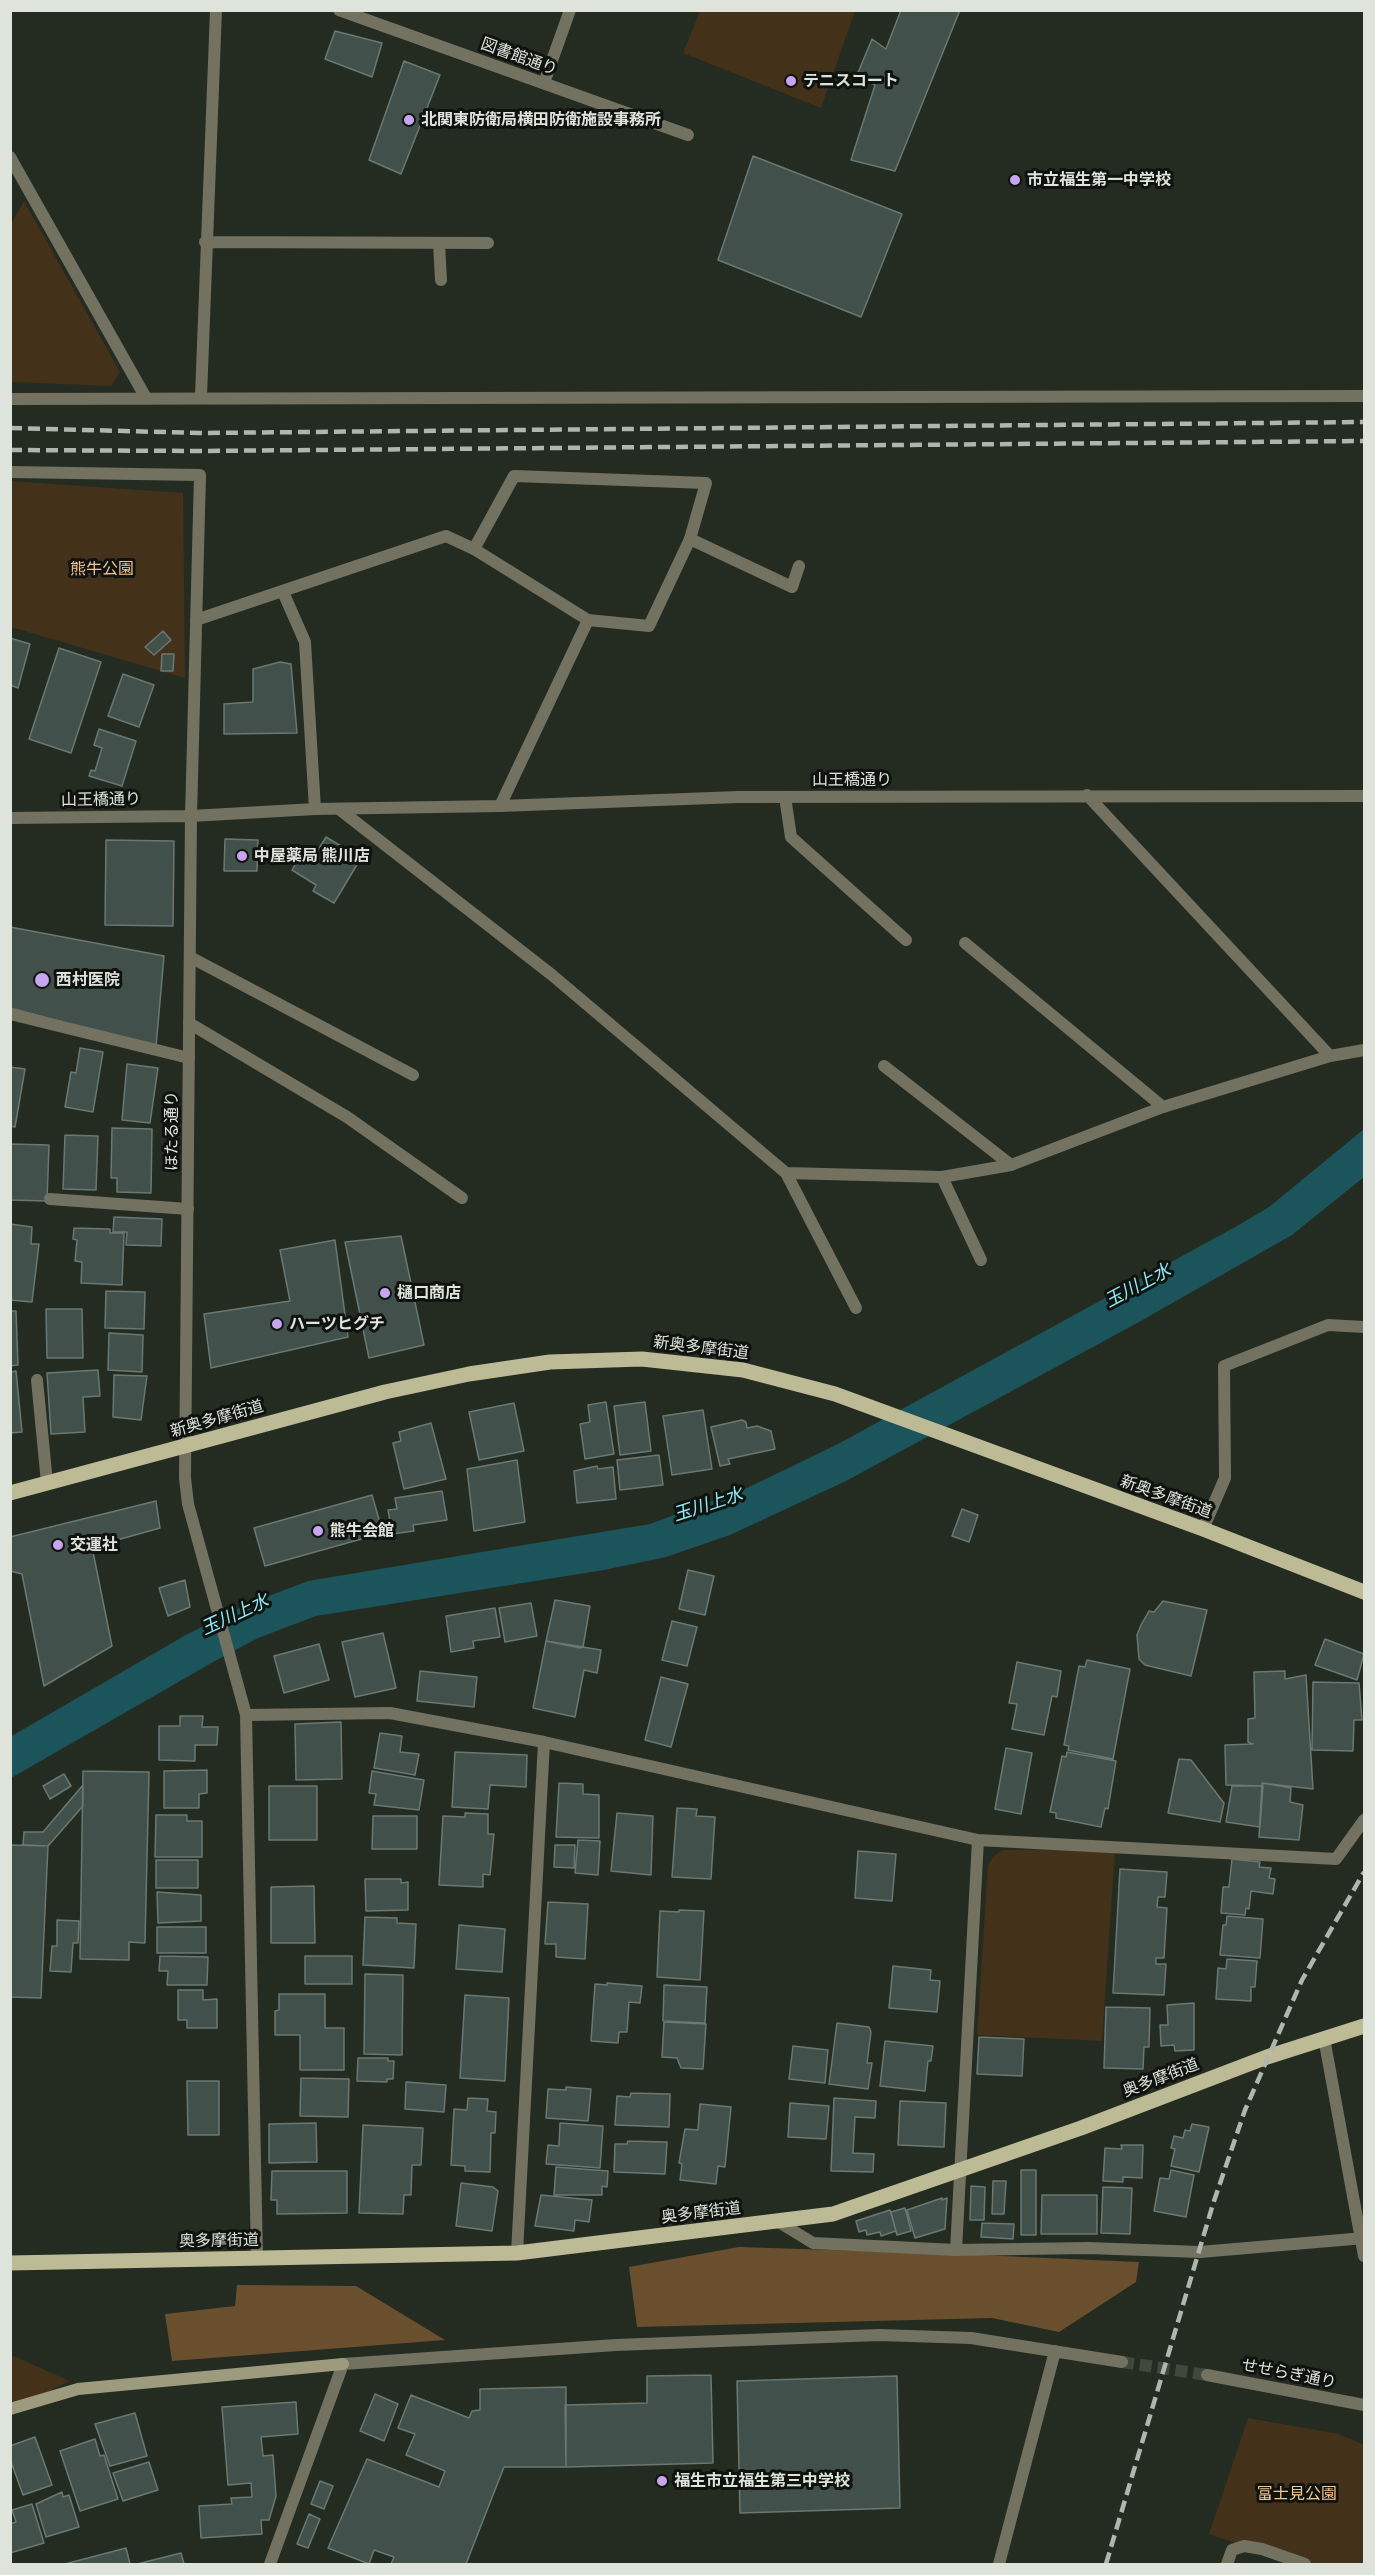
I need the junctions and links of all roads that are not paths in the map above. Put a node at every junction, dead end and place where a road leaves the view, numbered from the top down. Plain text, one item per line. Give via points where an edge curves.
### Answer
1 (216, 10) edge
2 (339, 10) edge
3 (570, 10) edge
4 (544, 83) junction
5 (688, 135) dead end
6 (10, 157) edge
7 (205, 242) junction
8 (439, 243) junction
9 (488, 243) dead end
10 (441, 280) dead end
11 (201, 396) junction
12 (1365, 396) edge
13 (146, 398) junction
14 (10, 399) edge
15 (10, 472) edge
16 (690, 539) junction
17 (474, 549) junction
18 (799, 566) dead end
19 (283, 592) junction
20 (196, 620) junction
21 (588, 620) junction
22 (1087, 795) junction
23 (1365, 796) edge
24 (785, 797) junction
25 (500, 806) junction
26 (315, 809) junction
27 (339, 809) junction
28 (191, 816) junction
29 (10, 818) edge
30 (906, 940) dead end
31 (965, 943) dead end
32 (190, 957) junction
33 (10, 1014) edge
34 (189, 1023) junction
35 (1365, 1050) edge
36 (1330, 1056) junction
37 (189, 1058) junction
38 (884, 1066) dead end
39 (413, 1075) dead end
40 (1162, 1107) junction
41 (1011, 1165) junction
42 (786, 1173) junction
43 (942, 1177) junction
44 (462, 1198) dead end
45 (50, 1199) dead end
46 (188, 1209) junction
47 (981, 1260) dead end
48 (856, 1308) dead end
49 (1365, 1327) edge
50 (37, 1380) dead end
51 (186, 1446) junction
52 (47, 1483) junction
53 (10, 1493) edge
54 (1203, 1529) junction
55 (1365, 1592) edge
56 (246, 1715) junction
57 (544, 1742) junction
58 (1365, 1820) edge
59 (978, 1840) junction
60 (1365, 2026) edge
61 (1324, 2038) junction
62 (960, 2168) junction
63 (777, 2221) junction
64 (1363, 2238) edge
65 (956, 2250) junction
66 (517, 2253) junction
67 (1365, 2256) edge
68 (256, 2258) junction
69 (10, 2263) edge
70 (1055, 2351) junction
71 (1122, 2362) tunnel mouth
72 (343, 2364) junction
73 (1207, 2375) tunnel mouth
74 (1365, 2405) edge
75 (10, 2409) edge
76 (270, 2565) edge
77 (999, 2565) edge
78 (1227, 2565) edge
79 (1305, 2565) edge

1 - 7 street
2 - 4 street, 図書館通り
3 - 4 street
4 - 5 street, 図書館通り
6 - 13 street
7 - 8 street
7 - 11 street
8 - 9 street
8 - 10 street
11 - 12 street
11 - 13 street
13 - 14 street
15 - 20 street, ほたる通り via 200,476
16 - 17 street via 706,483 514,476
16 - 18 street via 792,587
16 - 21 street via 649,626
17 - 19 street via 446,536
17 - 21 street
19 - 20 street
19 - 26 street via 305,642
20 - 28 street, ほたる通り
21 - 25 street
22 - 23 street, 山王橋通り
22 - 24 street, 山王橋通り
22 - 36 street
24 - 25 street, 山王橋通り
24 - 30 street via 791,837
25 - 27 street, 山王橋通り
26 - 27 street, 山王橋通り
26 - 28 street, 山王橋通り
27 - 42 street via 552,975
28 - 29 street, 山王橋通り
28 - 32 street, ほたる通り
31 - 40 street
32 - 34 street, ほたる通り
32 - 39 street
33 - 37 street
34 - 37 street, ほたる通り
34 - 44 street via 347,1117
35 - 36 street
36 - 40 street
37 - 46 street, ほたる通り
38 - 41 street
40 - 41 street
41 - 43 street
42 - 43 street
42 - 48 street
43 - 47 street
45 - 46 street
46 - 51 street, ほたる通り
49 - 54 street via 1328,1325 1224,1366 1225,1478
50 - 52 street
51 - 52 main road, 新奥多摩街道
51 - 54 main road, 新奥多摩街道 via 385,1392 470,1374 562,1361 642,1359 742,1370 823,1390
51 - 56 street, ほたる通り via 188,1504
52 - 53 main road, 新奥多摩街道
54 - 55 main road, 新奥多摩街道
56 - 57 street via 390,1713
56 - 68 street, ほたる通り
57 - 59 street
57 - 66 street
58 - 59 street via 1336,1859
59 - 62 street
60 - 61 main road, 奥多摩街道
61 - 62 main road, 奥多摩街道 via 1081,2128
61 - 64 street
62 - 63 main road, 奥多摩街道 via 833,2214
62 - 65 street
63 - 65 street via 813,2243
63 - 66 main road, 奥多摩街道
64 - 65 street via 1200,2252 1088,2247
64 - 67 street
66 - 68 main road, 奥多摩街道
68 - 69 main road, 奥多摩街道
70 - 71 street
70 - 72 street via 971,2338 879,2335 616,2344
70 - 77 street
72 - 75 street via 78,2389
72 - 76 street
73 - 74 street, せせらぎ通り
78 - 79 street via 1232,2550 1244,2546

